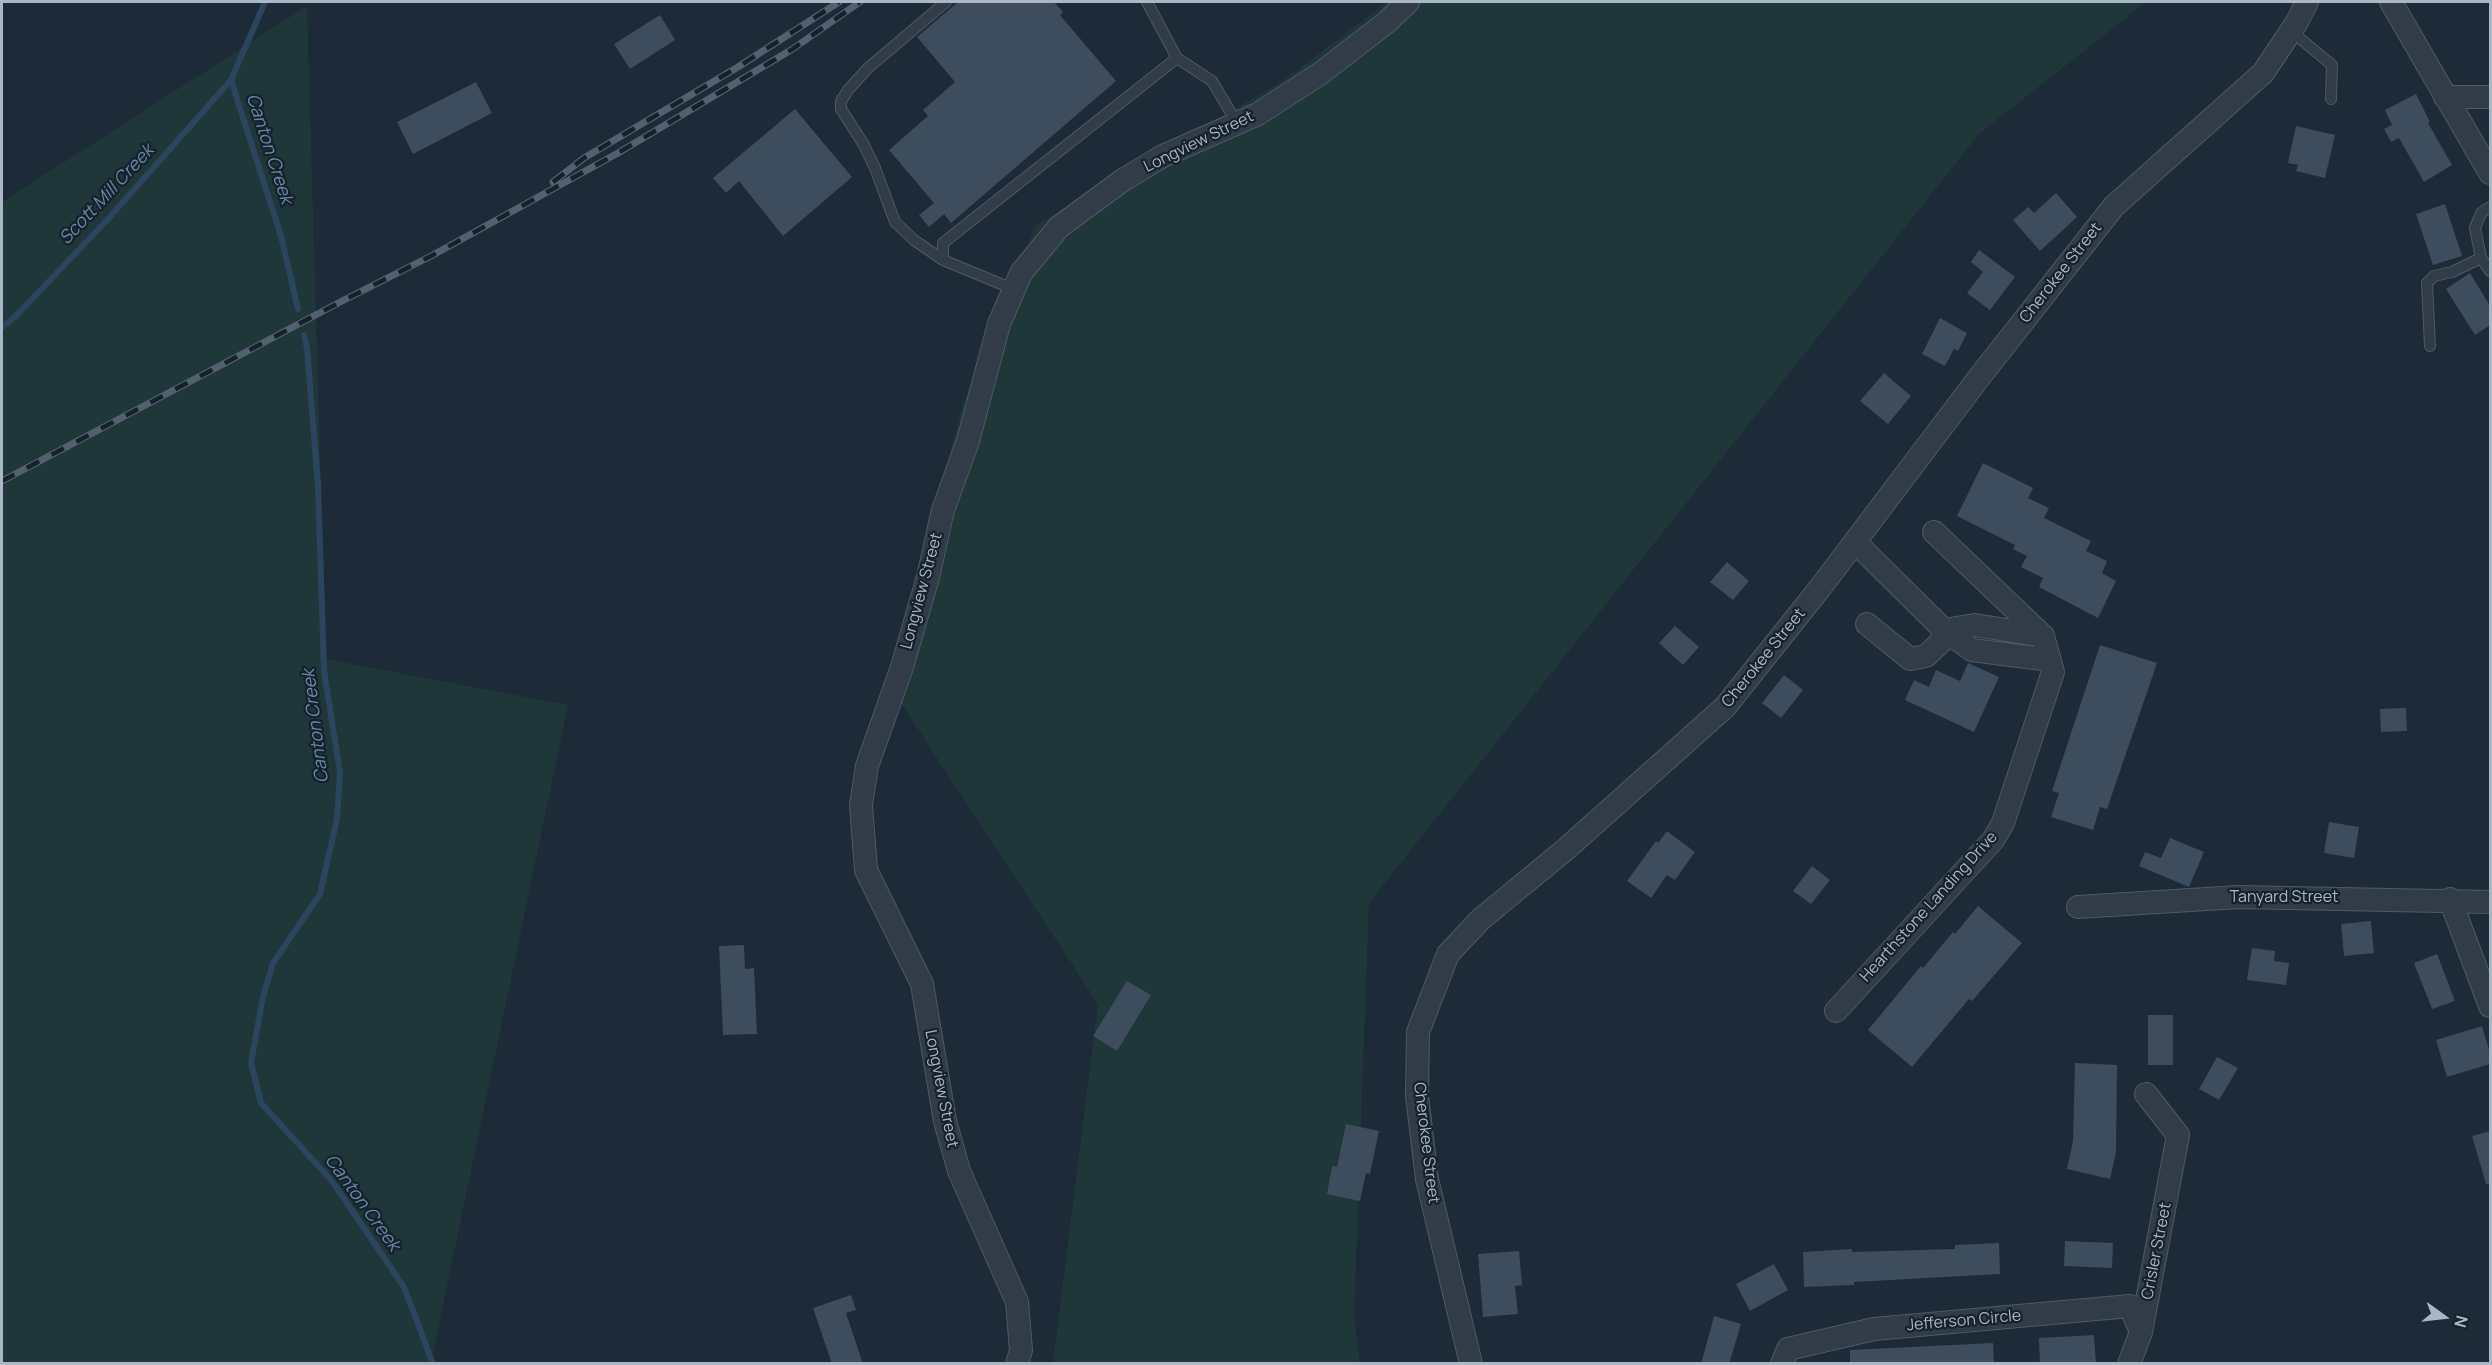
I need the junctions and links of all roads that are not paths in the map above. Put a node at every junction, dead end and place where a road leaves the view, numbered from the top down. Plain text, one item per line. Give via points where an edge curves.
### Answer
1 (946, 2) edge
2 (1147, 2) edge
3 (1408, 2) edge
4 (2307, 2) edge
5 (2391, 2) edge
6 (2291, 31) junction
7 (1177, 58) junction
8 (2445, 97) junction
9 (2490, 97) edge
10 (2331, 99) dead end
11 (1237, 123) junction
12 (2490, 173) edge
13 (2490, 207) edge
14 (2481, 258) junction
15 (943, 260) junction
16 (2490, 271) edge
17 (1013, 289) junction
18 (2430, 346) dead end
19 (1934, 532) dead end
20 (1855, 542) junction
21 (1867, 624) dead end
22 (1944, 630) junction
23 (2043, 636) junction
24 (2050, 660) junction
25 (2450, 899) junction
26 (2490, 902) edge
27 (2078, 906) dead end
28 (2490, 1006) edge
29 (1836, 1011) dead end
30 (2146, 1095) dead end
31 (2141, 1332) junction
32 (1017, 1364) edge
33 (1471, 1364) edge
34 (1782, 1364) edge
35 (2128, 1364) edge

1 - 15 lane via 868,68 841,101 841,109 875,168 895,222
2 - 7 lane
3 - 11 street, Longview Street via 1320,74
4 - 6 street, Cherokee Street
5 - 8 street
6 - 10 lane via 2332,65
6 - 20 street, Cherokee Street via 2263,73 2114,206
7 - 11 lane via 1212,81
7 - 15 lane via 943,243
8 - 9 street
8 - 12 street
11 - 17 street, Longview Street via 1163,156 1094,200 1059,227 1038,250
13 - 14 lane via 2481,213 2475,228
14 - 16 lane
14 - 18 lane via 2433,276 2427,283
15 - 17 lane
17 - 32 street, Longview Street via 943,510 902,667 867,766 861,805 866,870 922,984 945,1121 959,1171 1017,1302 1021,1350
19 - 23 street
20 - 22 street
20 - 33 street, Cherokee Street via 1725,707 1481,919 1448,954 1418,1032 1417,1096 1427,1179
21 - 22 street via 1910,659 1926,656 1941,642
22 - 23 street via 1975,625
22 - 24 street via 1972,650
23 - 24 street, Hearthstone Landing Drive
24 - 29 street, Hearthstone Landing Drive via 2053,672 2003,823 1993,840
25 - 26 street, Tanyard Street
25 - 27 street, Tanyard Street via 2239,897
25 - 28 street
30 - 31 street, Crisler Street via 2178,1135
31 - 34 street, Jefferson Circle via 2130,1306 2083,1310 1874,1329 1788,1349
31 - 35 street, Crisler Street

